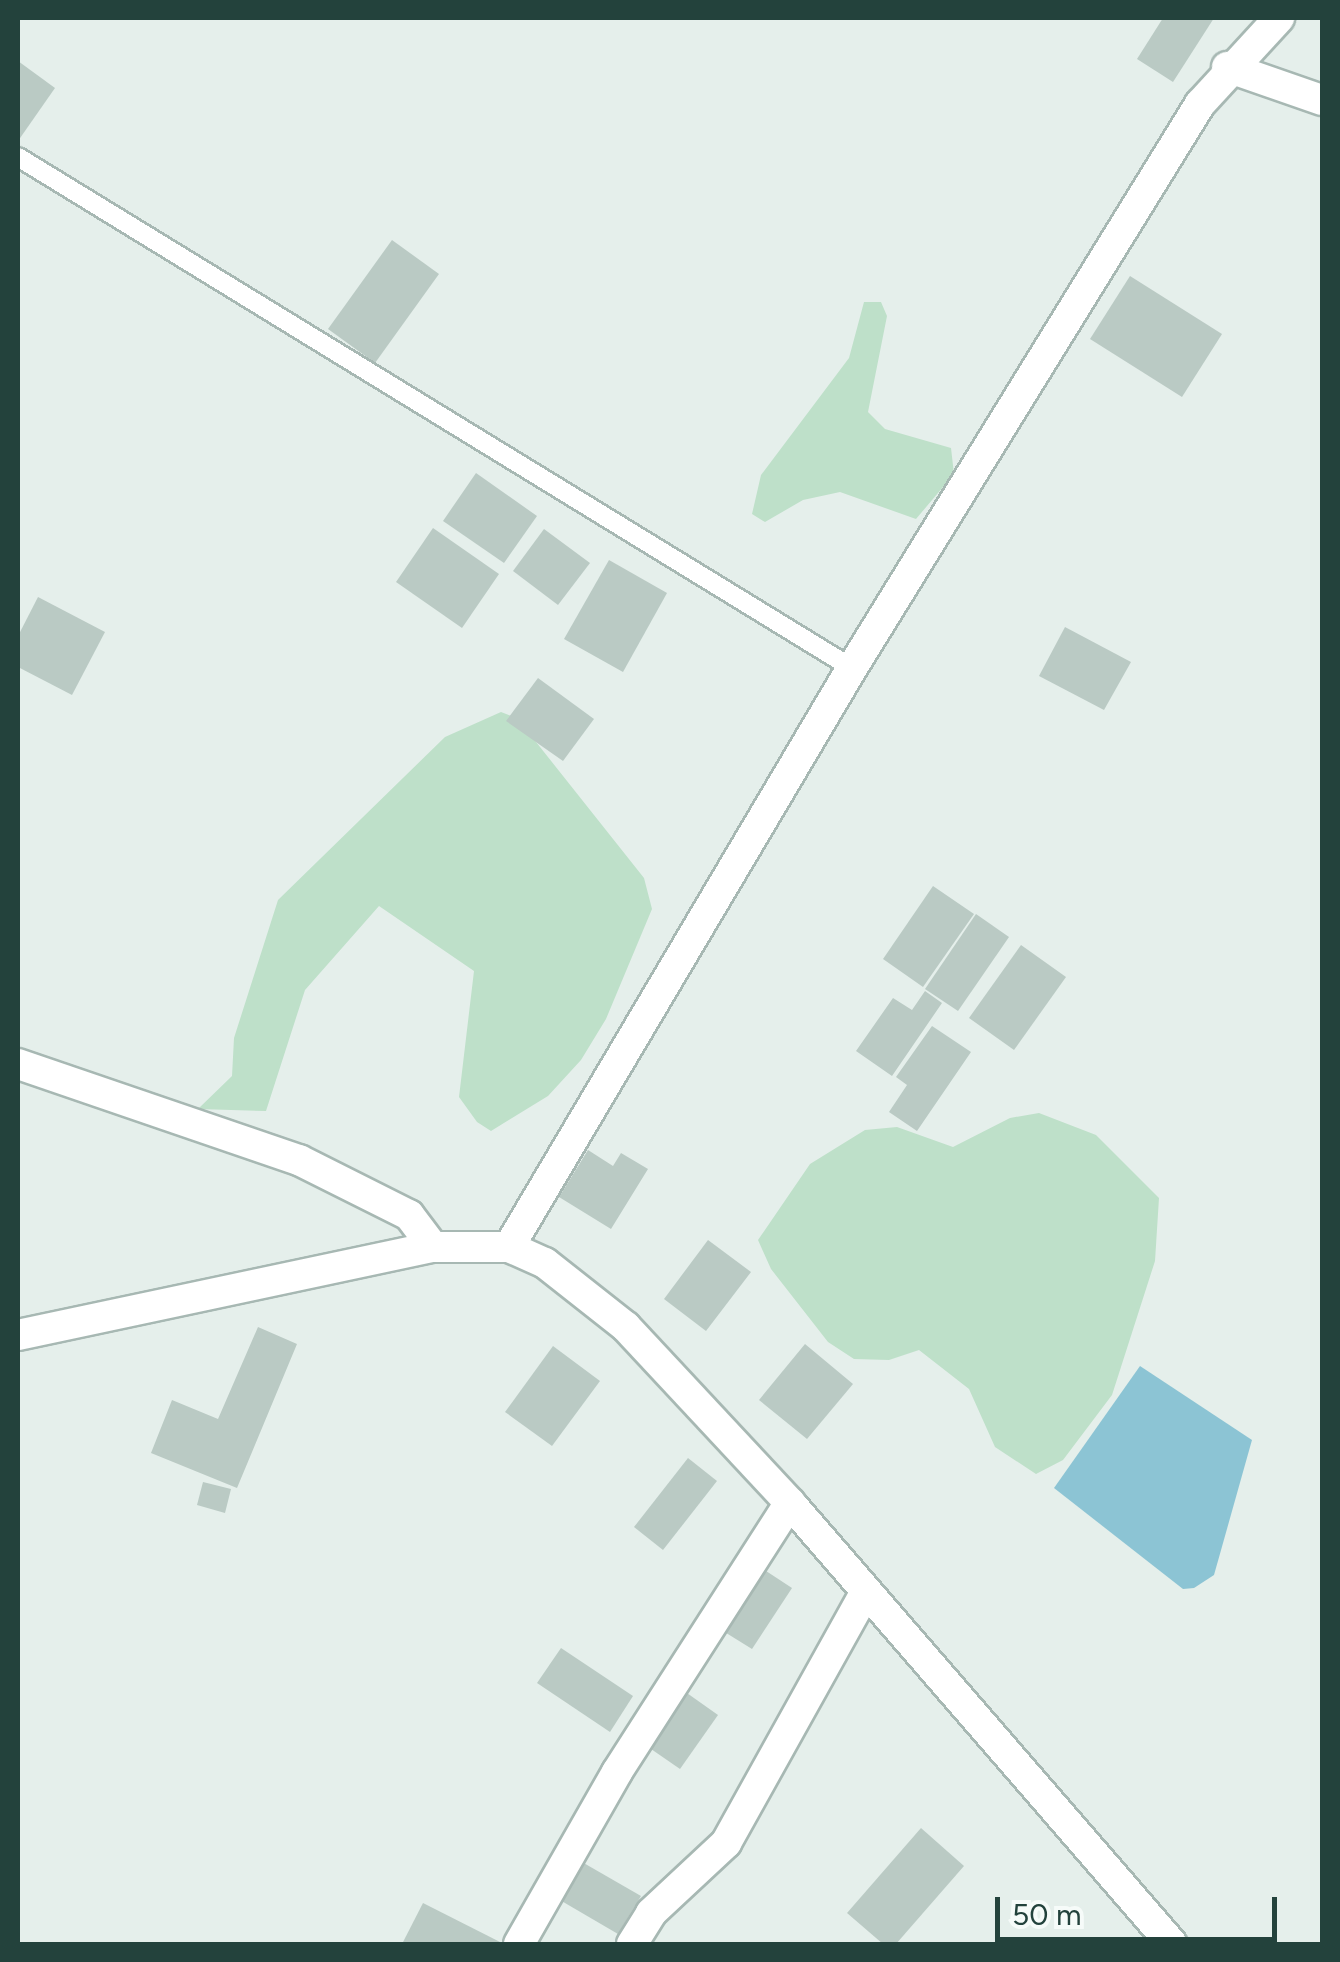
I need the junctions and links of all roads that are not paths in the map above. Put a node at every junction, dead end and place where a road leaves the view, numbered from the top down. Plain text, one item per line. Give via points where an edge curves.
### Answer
1 (1279, 18) edge
2 (1227, 67) junction
3 (1322, 100) edge
4 (18, 157) edge
5 (852, 668) junction
6 (18, 1064) edge
7 (433, 1246) junction
8 (509, 1248) junction
9 (18, 1334) edge
10 (790, 1503) junction
11 (866, 1592) junction
12 (519, 1944) edge
13 (632, 1944) edge
14 (1172, 1944) edge

1 - 2 street
2 - 3 street
2 - 5 street
4 - 5 lane
5 - 8 street
6 - 7 street via 298,1160 409,1215
7 - 8 street
7 - 9 street
8 - 10 street via 576,1282 626,1327
10 - 11 street
10 - 12 street via 617,1772
11 - 13 street via 726,1843 651,1913
11 - 14 street

